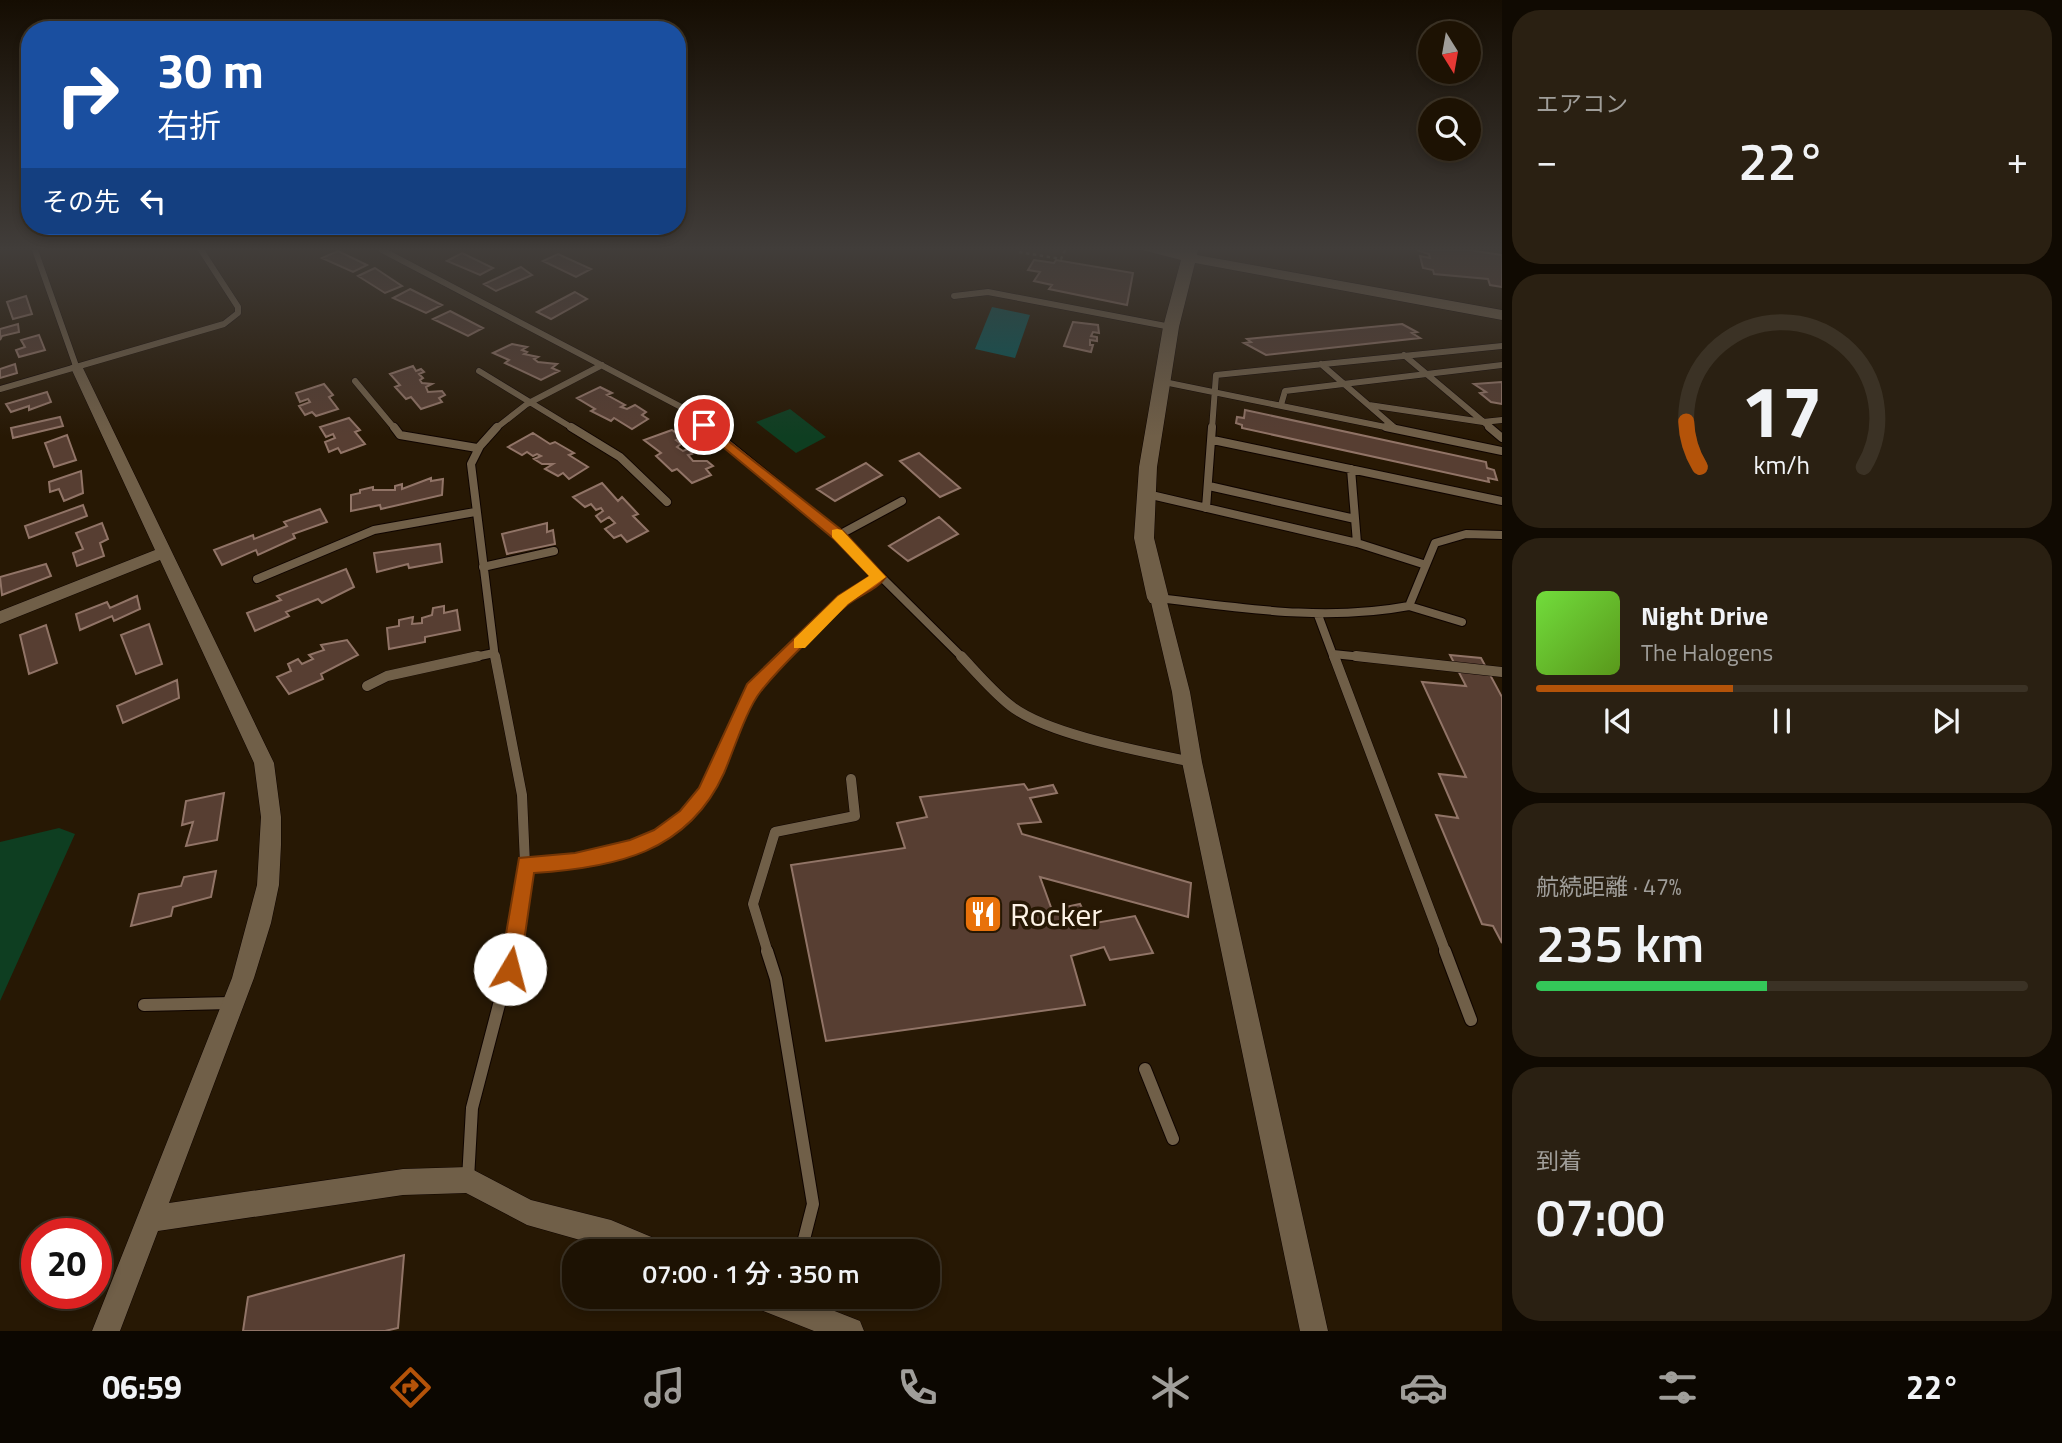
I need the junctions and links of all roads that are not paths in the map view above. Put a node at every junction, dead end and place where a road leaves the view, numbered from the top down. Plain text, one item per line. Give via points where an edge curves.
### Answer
1 (57, 312) edge
2 (238, 312) edge
3 (501, 312) edge
4 (1093, 312) edge
5 (1175, 312) edge
6 (1482, 312) edge
7 (1502, 316) edge
8 (1171, 327) junction
9 (1502, 346) edge
10 (1404, 355) junction
11 (1321, 364) junction
12 (602, 365) junction
13 (1502, 365) edge
14 (76, 366) junction
15 (479, 372) dead end
16 (1426, 374) junction
17 (355, 381) dead end
18 (1164, 382) junction
19 (1344, 383) junction
20 (0, 389) edge
21 (1213, 391) junction
22 (533, 402) junction
23 (1281, 405) junction
24 (1369, 405) junction
25 (1502, 420) edge
26 (1483, 422) junction
27 (1396, 429) junction
28 (1502, 438) edge
29 (1213, 440) junction
30 (477, 448) junction
31 (1502, 451) edge
32 (1351, 469) junction
33 (1209, 486) junction
34 (1146, 494) junction
35 (1502, 500) edge
36 (902, 501) dead end
37 (667, 502) dead end
38 (1206, 508) junction
39 (475, 512) junction
40 (1355, 519) junction
41 (1502, 535) edge
42 (839, 536) junction
43 (1357, 544) junction
44 (554, 551) dead end
45 (164, 552) junction
46 (1426, 565) junction
47 (483, 567) junction
48 (879, 577) junction
49 (257, 579) dead end
50 (1158, 598) junction
51 (1409, 606) junction
52 (1318, 615) junction
53 (0, 618) edge
54 (1462, 622) dead end
55 (495, 653) junction
56 (1333, 654) junction
57 (1502, 672) edge
58 (368, 686) dead end
59 (1192, 762) junction
60 (851, 779) dead end
61 (525, 864) junction
62 (233, 1003) junction
63 (144, 1005) dead end
64 (1471, 1020) dead end
65 (1145, 1069) dead end
66 (1173, 1139) dead end
67 (468, 1180) junction
68 (149, 1219) junction
69 (623, 1239) edge
70 (804, 1239) edge
71 (800, 1309) edge
72 (106, 1331) edge
73 (850, 1331) edge
74 (1314, 1331) edge

1 - 14 lane
2 - 14 lane via 224,324
3 - 12 lane
4 - 8 lane
5 - 8 street
6 - 7 street
8 - 18 street
9 - 10 lane
10 - 11 lane
10 - 16 lane
11 - 19 lane
11 - 21 lane via 1216,375
12 - 22 lane
12 - 42 lane via 683,408
13 - 16 lane
14 - 20 lane
14 - 45 street
15 - 22 lane
16 - 19 lane
16 - 26 lane
17 - 30 lane via 400,435
18 - 21 lane
18 - 34 street
19 - 23 lane via 1285,391
19 - 24 lane
21 - 23 lane
21 - 29 lane
22 - 30 lane via 508,418
22 - 37 lane via 620,457
23 - 27 lane
24 - 26 lane
24 - 27 lane
25 - 26 lane
26 - 28 lane
27 - 31 lane
29 - 32 lane
29 - 33 lane
30 - 39 lane via 471,464
32 - 35 lane
32 - 40 lane
33 - 38 lane
33 - 40 lane
34 - 38 lane
34 - 50 street via 1144,538
36 - 42 lane
38 - 43 lane
39 - 47 lane
39 - 49 lane via 374,530
40 - 43 lane
41 - 46 lane via 1447,538 1435,543
42 - 48 lane
43 - 46 lane
44 - 47 lane
45 - 53 street
45 - 62 street via 264,763 271,817 268,885
46 - 51 lane
47 - 55 lane
48 - 59 lane via 1012,707 1086,738
48 - 61 lane via 843,600 753,689 706,794 686,816 660,836 632,848 575,862
50 - 52 lane
50 - 59 street
51 - 52 lane via 1372,615
51 - 54 lane
52 - 56 lane
55 - 58 lane via 387,676
55 - 61 lane via 522,795
56 - 57 lane
56 - 64 lane
59 - 74 street
60 - 70 lane via 855,816 775,832 753,904 776,979 813,1204
61 - 67 lane via 510,969 472,1108
62 - 63 lane
62 - 68 street
65 - 66 lane
67 - 68 street via 403,1182
67 - 69 street via 527,1212
68 - 72 street
71 - 73 street

